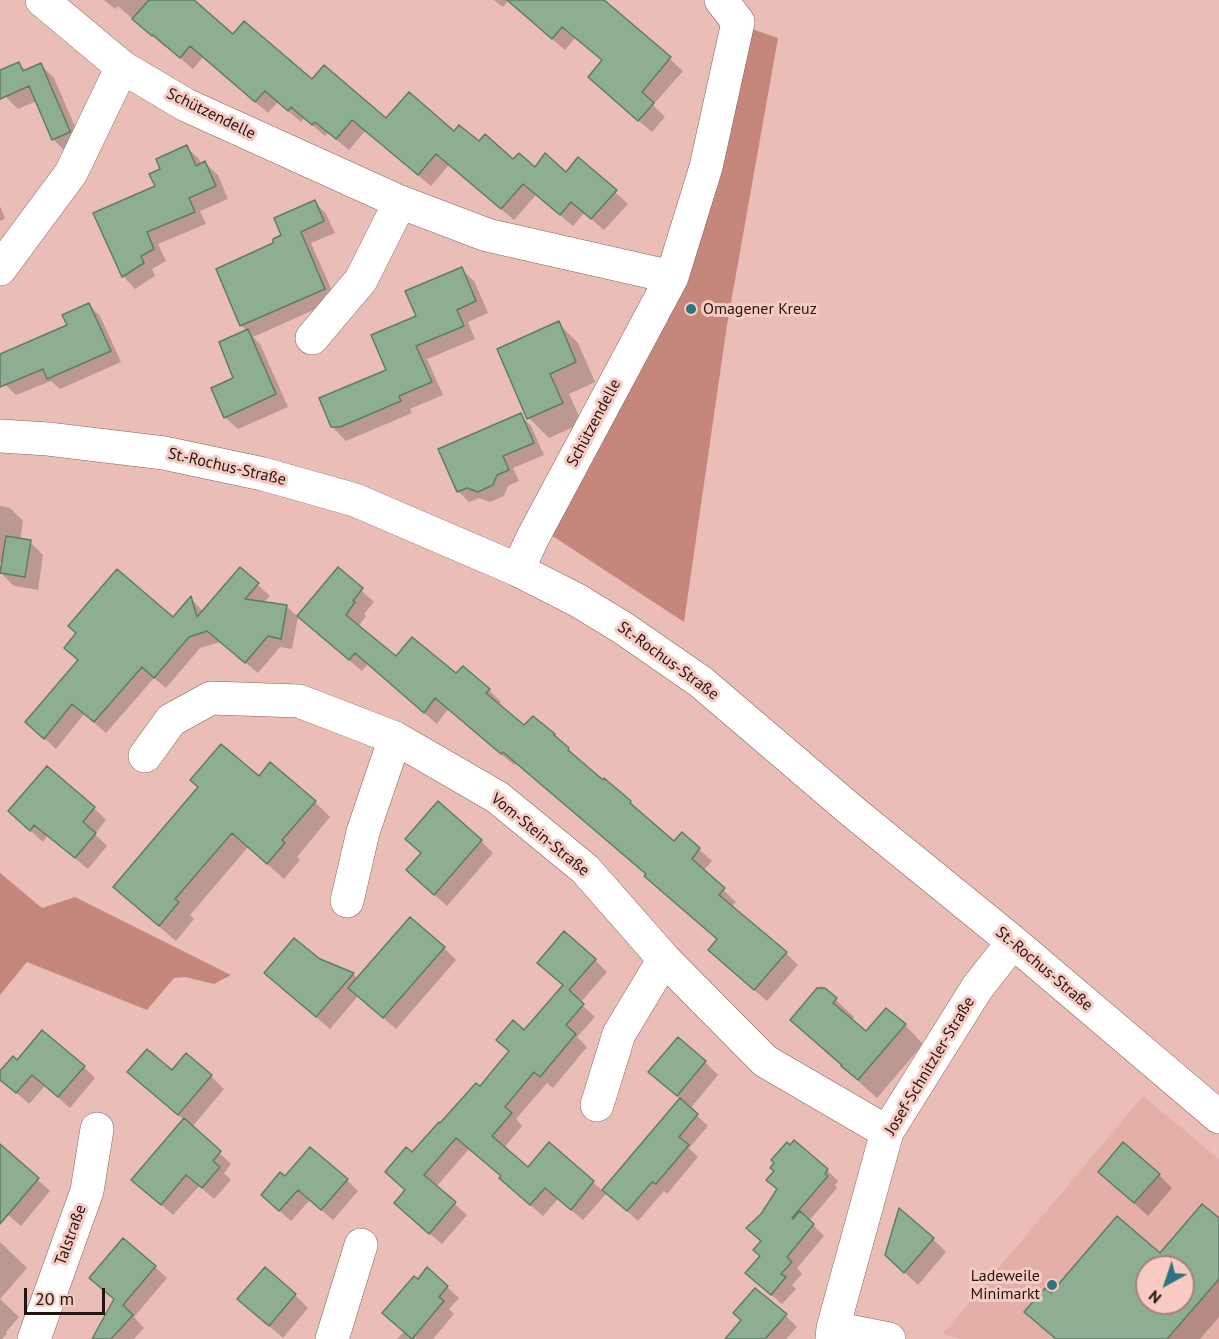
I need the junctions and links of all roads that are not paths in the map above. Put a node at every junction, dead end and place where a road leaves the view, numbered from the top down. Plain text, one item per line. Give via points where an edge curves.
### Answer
1 (42, 0) edge
2 (729, 11) edge
3 (122, 67) junction
4 (400, 202) junction
5 (0, 269) edge
6 (672, 277) junction
7 (312, 338) dead end
8 (0, 436) edge
9 (518, 570) junction
10 (395, 738) junction
11 (145, 756) dead end
12 (347, 901) dead end
13 (1013, 942) junction
14 (664, 958) junction
15 (597, 1104) dead end
16 (1219, 1117) edge
17 (97, 1129) dead end
18 (887, 1132) junction
19 (361, 1245) dead end
20 (832, 1334) edge
21 (34, 1339) edge
22 (332, 1339) edge
23 (889, 1339) edge

1 - 3 street, Schützendelle
2 - 6 street, Schützendelle via 706,167
3 - 4 street, Schützendelle via 186,105
3 - 5 street via 72,173
4 - 6 street, Schützendelle via 487,235
4 - 7 street via 361,280
6 - 9 street, Schützendelle
8 - 9 street, St.-Rochus-Straße via 164,453 263,474 355,500
9 - 13 street, St.-Rochus-Straße via 623,628 701,682
10 - 11 street, Vom-Stein-Straße via 299,701 211,698 171,720
10 - 12 street via 363,832
10 - 14 street, Vom-Stein-Straße via 497,797 585,869
13 - 16 street, St.-Rochus-Straße
13 - 18 street, Josef-Schnitzler-Straße via 977,988
14 - 15 street via 619,1034
14 - 18 street, Vom-Stein-Straße via 765,1061
17 - 21 street, Talstraße via 87,1191
18 - 20 street, Josef-Schnitzler-Straße
19 - 22 street
20 - 23 street

